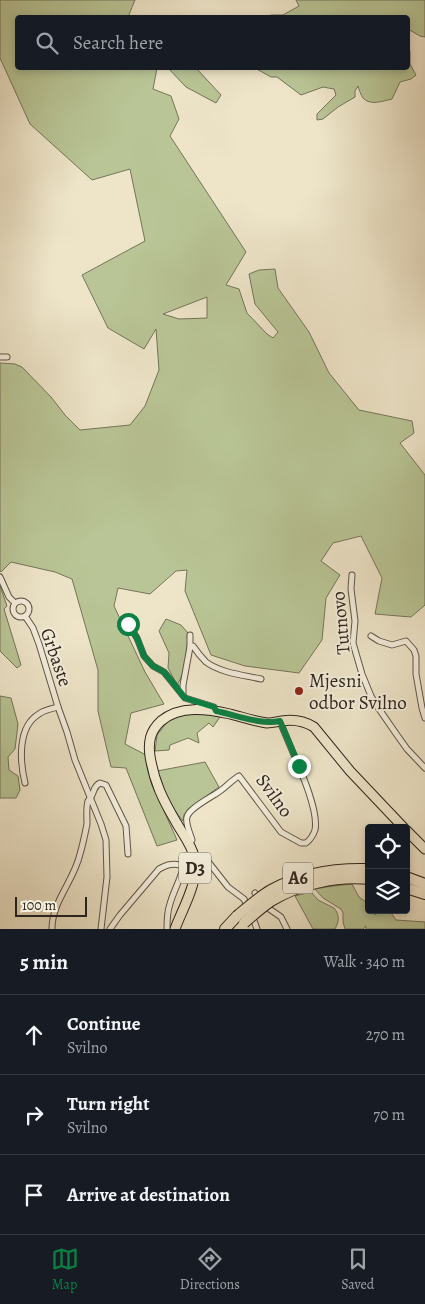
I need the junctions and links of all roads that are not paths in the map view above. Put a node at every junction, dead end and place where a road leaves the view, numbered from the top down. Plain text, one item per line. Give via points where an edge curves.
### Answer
1 (7, 357) dead end
2 (0, 358) edge
3 (352, 575) dead end
4 (0, 577) edge
5 (15, 604) junction
6 (26, 616) junction
7 (128, 624) dead end
8 (190, 635) dead end
9 (371, 636) dead end
10 (190, 647) junction
11 (261, 679) dead end
12 (422, 690) edge
13 (183, 695) junction
14 (58, 708) junction
15 (216, 711) junction
16 (425, 718) edge
17 (280, 721) junction
18 (425, 768) edge
19 (25, 783) dead end
20 (90, 799) junction
21 (400, 824) edge
22 (410, 834) edge
23 (189, 844) junction
24 (425, 849) edge
25 (128, 854) dead end
26 (194, 856) junction
27 (365, 869) edge
28 (410, 878) edge
29 (365, 879) edge
30 (425, 884) edge
31 (410, 889) edge
32 (255, 893) dead end
33 (425, 894) edge
34 (240, 923) edge
35 (52, 929) edge
36 (101, 929) edge
37 (110, 929) edge
38 (167, 929) edge
39 (175, 929) edge
40 (225, 929) edge
41 (257, 929) edge
42 (287, 929) edge

1 - 2 street
3 - 18 street, Tutnovo via 353,643 362,674 376,706
4 - 5 street, Grbaste via 8,598
5 - 6 street, Grbaste via 15,615 20,618
5 - 6 street, Grbaste via 23,601 28,604 30,609
6 - 14 street, Grbaste via 39,644
7 - 13 street, Svilno via 144,656 164,672
8 - 10 street
9 - 12 street, Tutnovo via 385,644 406,641 409,644 416,656 416,674
10 - 11 street via 193,646 216,668
10 - 13 street
12 - 16 street, Tutnovo
13 - 15 street, Svilno via 214,707
14 - 19 street, Grbaste via 38,714 25,730 22,758
14 - 20 street, Grbaste
15 - 17 main road, Svilno / D3 via 262,722
15 - 23 main road, Svilno / D3 via 196,709 173,714 156,726 150,738 155,781
17 - 21 main road, Svilno / D3 via 297,720 314,727
17 - 23 street, Svilno via 313,805 315,828 310,840 301,843 280,832 239,776 187,815 192,840
20 - 25 street via 97,784 106,785 126,826
20 - 35 street, Grbaste via 80,855 55,909
20 - 36 street, Grbaste via 106,840 107,877
22 - 24 main road, Svilno / D3
23 - 26 main road, Svilno / D3
26 - 39 main road, Svilno / D3 via 191,888
26 - 41 street via 206,859 228,887 244,899
27 - 34 highway, A6, bridge via 331,870 288,882 270,891
28 - 30 highway
29 - 34 highway, A6, bridge via 339,879 289,892
31 - 33 highway
32 - 42 street via 281,917
34 - 40 highway, A6
37 - 38 street via 159,869 173,863 183,868 169,905

